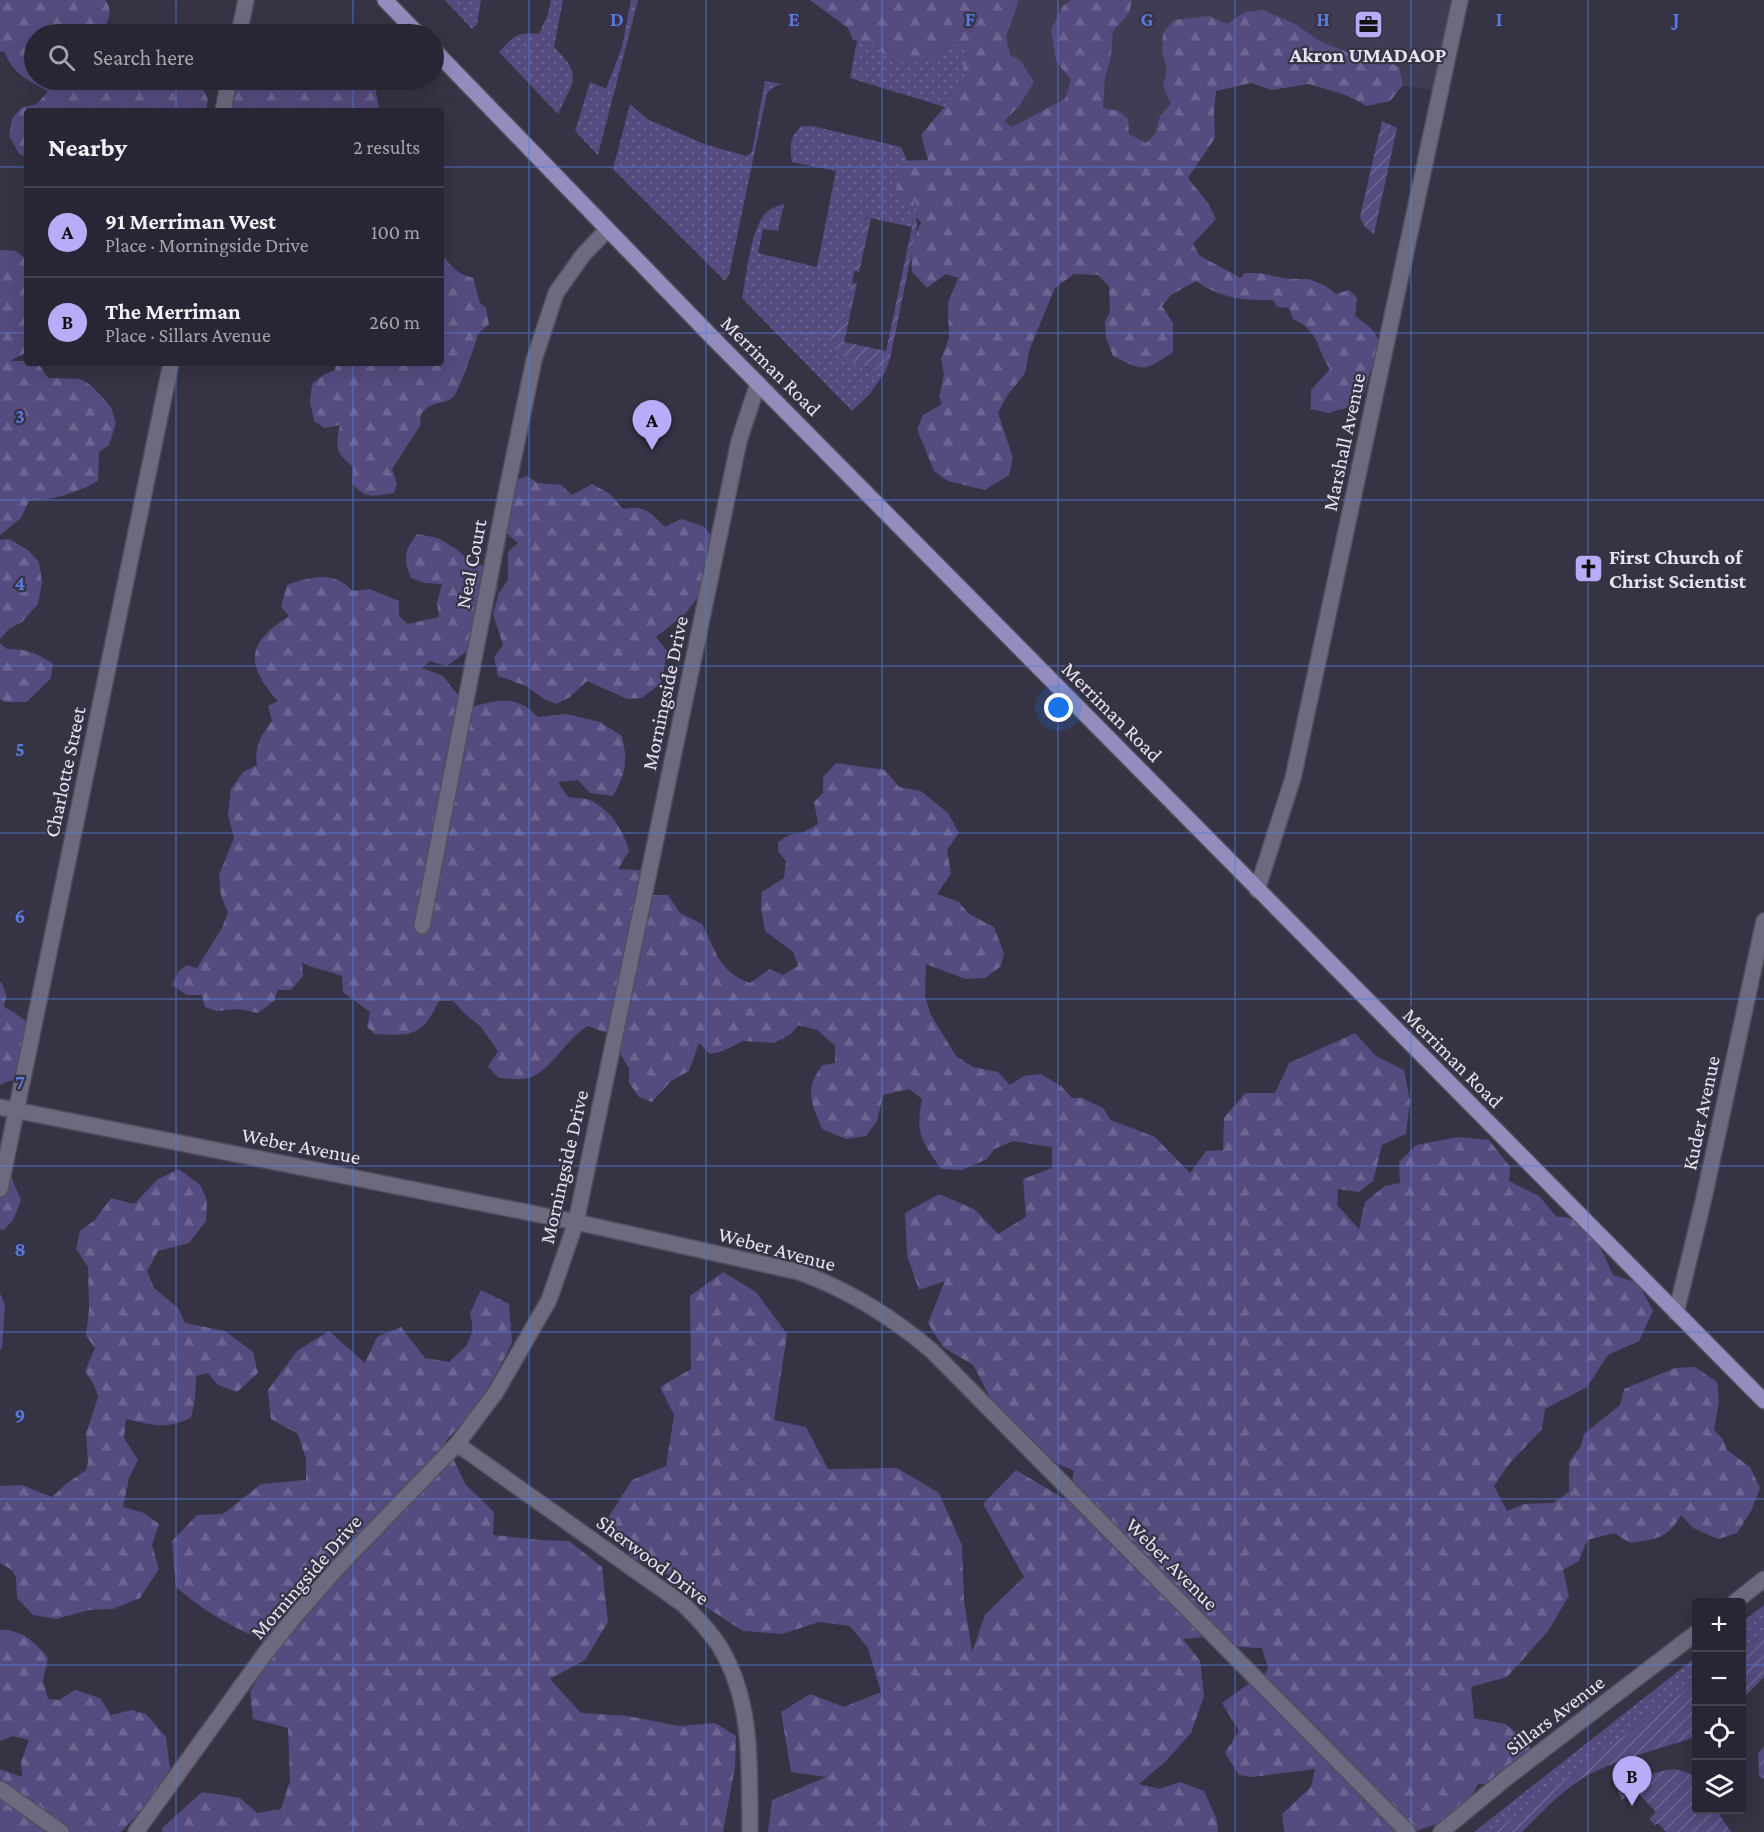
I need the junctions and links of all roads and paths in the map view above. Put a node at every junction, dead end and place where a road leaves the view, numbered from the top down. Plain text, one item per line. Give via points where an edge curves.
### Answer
1 (246, 0) edge
2 (385, 0) edge
3 (1460, 0) edge
4 (240, 24) edge
5 (408, 24) edge
6 (444, 60) edge
7 (227, 90) edge
8 (224, 108) edge
9 (608, 230) junction
10 (170, 366) edge
11 (758, 383) junction
12 (1257, 890) junction
13 (1764, 921) edge
14 (422, 926) dead end
15 (0, 1107) edge
16 (16, 1111) junction
17 (0, 1190) edge
18 (576, 1222) junction
19 (1676, 1313) junction
20 (1764, 1401) edge
21 (457, 1444) junction
22 (1764, 1579) edge
23 (1740, 1598) edge
24 (1692, 1636) edge
25 (0, 1790) edge
26 (61, 1832) edge
27 (136, 1832) edge
28 (750, 1832) edge
29 (1408, 1832) edge
30 (1441, 1832) edge

1 - 4 street
2 - 5 main road
3 - 12 street, Marshall Avenue via 1293,778
6 - 9 main road, Merriman Road
7 - 8 street
9 - 11 main road, Merriman Road
9 - 14 street, Neal Court via 583,255 556,293 534,360
10 - 16 street, Charlotte Street
11 - 12 main road, Merriman Road
11 - 18 street, Morningside Drive via 739,441
12 - 19 main road, Merriman Road
13 - 19 street, Kuder Avenue
15 - 16 street, Weber Avenue
16 - 17 street, Charlotte Street
16 - 18 street, Weber Avenue
18 - 21 street, Morningside Drive via 544,1310 496,1392
18 - 29 street, Weber Avenue via 799,1272 855,1295 909,1331
19 - 20 main road, Merriman Road
21 - 27 street, Morningside Drive via 296,1615
21 - 28 street, Sherwood Drive via 684,1605 704,1625 731,1669 742,1698 749,1741
22 - 23 street
24 - 30 street, Sillars Avenue
25 - 26 street

